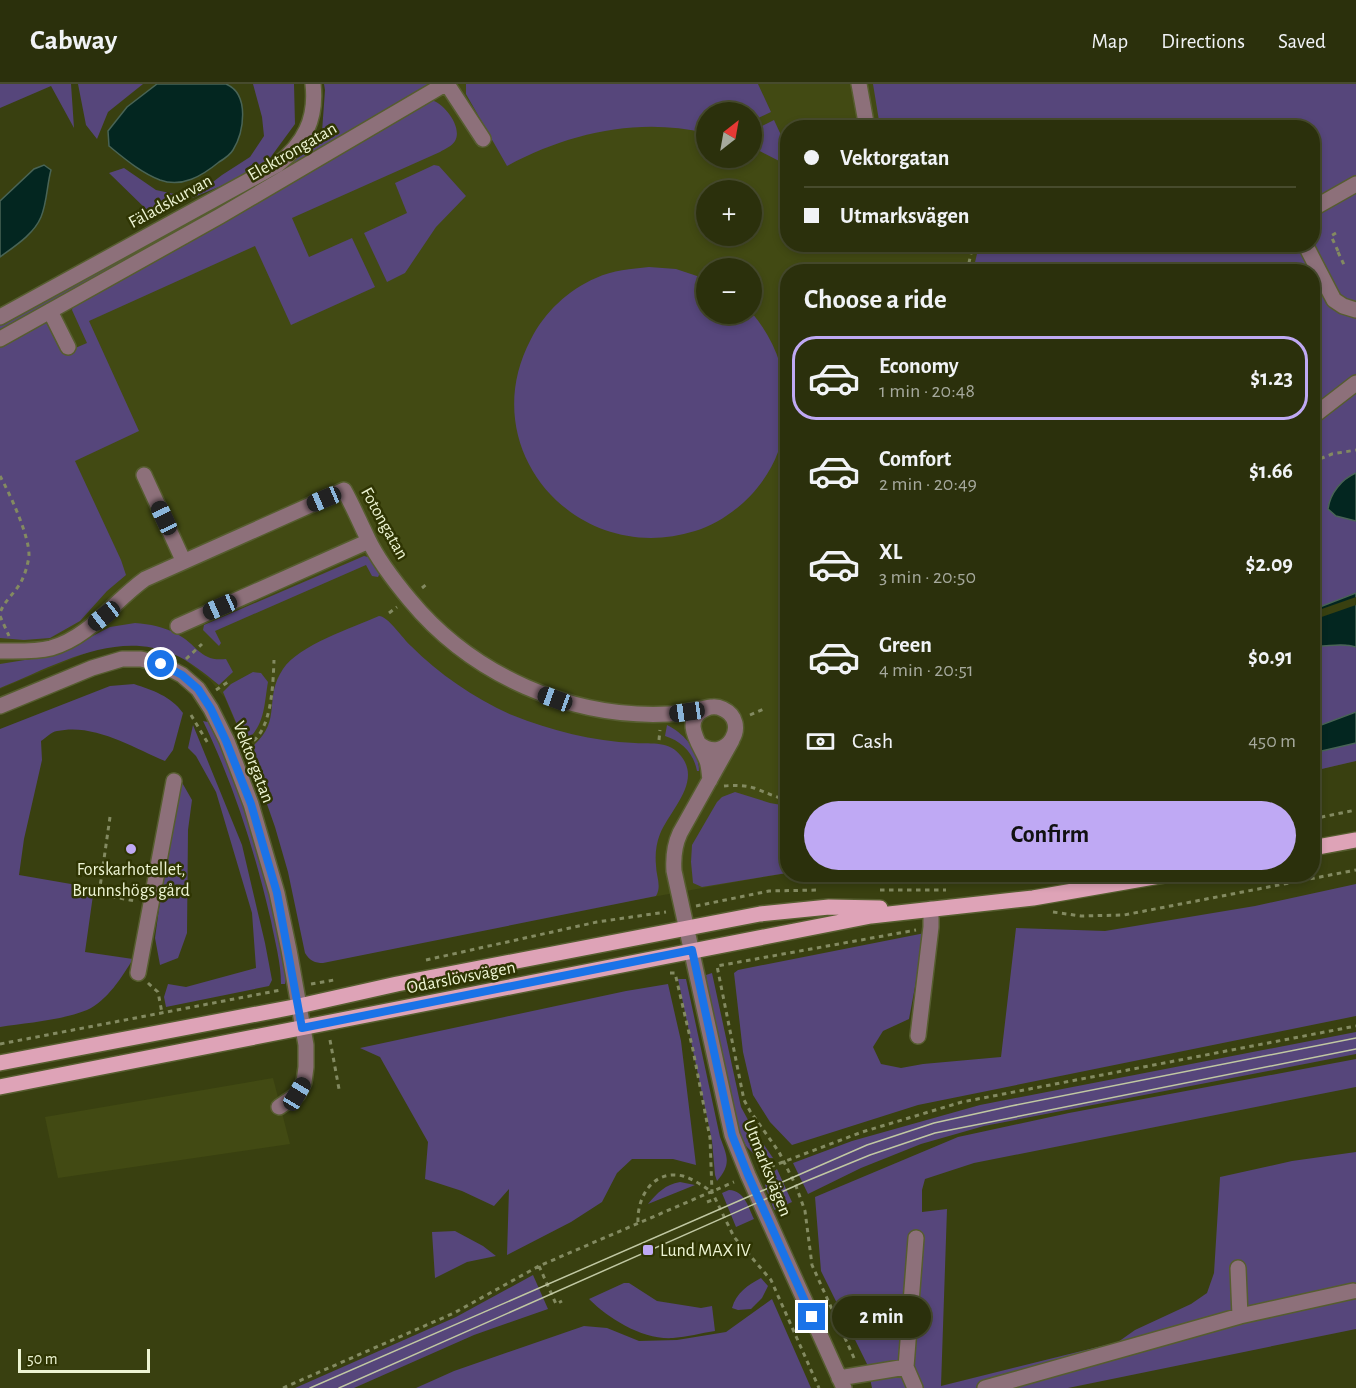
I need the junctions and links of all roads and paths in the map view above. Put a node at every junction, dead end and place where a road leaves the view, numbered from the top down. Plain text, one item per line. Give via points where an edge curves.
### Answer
1 (313, 84) edge
2 (446, 84) edge
3 (859, 84) edge
4 (866, 120) edge
5 (483, 139) dead end
6 (1356, 184) edge
7 (1320, 204) edge
8 (1336, 233) dead end
9 (1345, 267) dead end
10 (1320, 273) edge
11 (1356, 310) edge
12 (50, 311) junction
13 (0, 317) edge
14 (0, 339) edge
15 (68, 347) dead end
16 (1356, 383) edge
17 (1320, 411) edge
18 (1356, 450) edge
19 (1320, 459) edge
20 (144, 475) dead end
21 (0, 476) edge
22 (369, 541) junction
23 (183, 560) junction
24 (0, 613) edge
25 (178, 626) dead end
26 (202, 644) dead end
27 (0, 651) edge
28 (274, 660) dead end
29 (183, 663) dead end
30 (228, 682) dead end
31 (210, 685) dead end
32 (215, 691) junction
33 (219, 697) dead end
34 (0, 706) edge
35 (710, 707) junction
36 (766, 708) dead end
37 (660, 714) junction
38 (191, 715) dead end
39 (750, 715) dead end
40 (697, 740) junction
41 (732, 740) junction
42 (241, 746) dead end
43 (213, 754) dead end
44 (174, 781) dead end
45 (716, 783) junction
46 (780, 798) edge
47 (1356, 810) edge
48 (110, 817) dead end
49 (1320, 817) edge
50 (1356, 840) edge
51 (1320, 847) edge
52 (1356, 870) edge
53 (1320, 877) edge
54 (1125, 882) edge
55 (1294, 882) edge
56 (898, 890) dead end
57 (950, 890) dead end
58 (723, 900) dead end
59 (151, 905) junction
60 (682, 909) junction
61 (931, 909) junction
62 (1045, 912) dead end
63 (931, 927) junction
64 (687, 929) junction
65 (692, 950) junction
66 (424, 960) dead end
67 (138, 973) joint
68 (675, 973) dead end
69 (307, 975) dead end
70 (337, 979) dead end
71 (279, 981) dead end
72 (303, 986) junction
73 (277, 991) junction
74 (299, 1006) junction
75 (162, 1013) junction
76 (1356, 1026) edge
77 (302, 1028) junction
78 (918, 1036) dead end
79 (330, 1040) dead end
80 (0, 1044) edge
81 (0, 1063) edge
82 (0, 1087) edge
83 (339, 1089) dead end
84 (279, 1107) dead end
85 (784, 1161) junction
86 (748, 1175) junction
87 (712, 1192) junction
88 (715, 1199) junction
89 (707, 1202) dead end
90 (638, 1223) junction
91 (916, 1238) dead end
92 (539, 1266) junction
93 (1238, 1268) dead end
94 (549, 1272) dead end
95 (543, 1275) junction
96 (1353, 1291) dead end
97 (562, 1301) dead end
98 (1240, 1316) junction
99 (906, 1367) junction
100 (861, 1375) junction
101 (841, 1383) edge
102 (283, 1388) edge
103 (819, 1388) edge
104 (915, 1388) edge
105 (985, 1388) edge

1 - 13 street, Fäladskurvan via 308,129 292,154
2 - 5 street, Elektrongatan
2 - 12 street, Elektrongatan
3 - 4 street
6 - 7 street
8 - 9 path via 1331,236
10 - 11 street via 1334,300
12 - 14 street, Elektrongatan
12 - 15 street
16 - 17 street
18 - 19 path
20 - 23 street
21 - 24 path via 23,532 28,557 20,584
22 - 23 street, Fotongatan via 344,490
22 - 25 street
22 - 37 street, Fotongatan via 419,611 485,666 555,699 600,709
23 - 27 street, Fotongatan via 145,579 69,641 45,649
26 - 29 path
28 - 42 path via 265,726 257,738
30 - 32 path
31 - 32 path
32 - 33 path
34 - 72 street, Vektorgatan via 122,659 161,664 190,681 211,709 251,804
35 - 37 street, Fotongatan
35 - 40 street via 694,721
35 - 41 street via 722,708 732,716
36 - 39 path
37 - 40 street, Fotongatan
38 - 43 path
40 - 41 street via 714,750
40 - 45 street
41 - 45 street
44 - 59 street
45 - 46 path via 753,787
45 - 60 street via 675,844 674,864
47 - 49 path
48 - 59 path via 99,894
50 - 51 main road
52 - 53 path
54 - 61 main road, Odarslövsvägen via 1034,898
55 - 62 path via 1124,915
56 - 57 path
58 - 60 path
59 - 67 street
60 - 64 street
60 - 66 path via 597,922
61 - 63 street
61 - 64 main road, Odarslövsvägen via 830,907 760,914
61 - 65 main road, Odarslövsvägen via 871,916
63 - 78 street
63 - 85 path via 717,966 744,1100
64 - 65 street
64 - 74 main road, Odarslövsvägen
65 - 77 main road, Odarslövsvägen
65 - 86 street, Utmarksvägen via 728,1118
67 - 75 path via 158,992
68 - 87 path via 710,1138
69 - 72 path
70 - 72 path
71 - 73 path
72 - 73 path
72 - 74 street, Vektorgatan
73 - 75 path
74 - 77 street, Vektorgatan
74 - 81 main road, Odarslövsvägen
75 - 80 path
76 - 85 path via 962,1102
77 - 82 main road, Odarslövsvägen
77 - 84 street, Vektorgatan via 306,1045 304,1082 297,1094
79 - 83 path
85 - 86 path
85 - 100 path via 805,1211 812,1264
86 - 87 path
86 - 101 street, Utmarksvägen
87 - 88 path
87 - 90 path
87 - 90 path via 682,1176 661,1178 641,1196
88 - 89 path
88 - 103 path via 734,1237 771,1280
90 - 92 path
91 - 99 street
92 - 95 path
92 - 102 path via 454,1313
93 - 98 street
94 - 95 path
95 - 97 path via 556,1304
96 - 98 street
98 - 105 street
99 - 100 street
99 - 104 street
100 - 101 street

